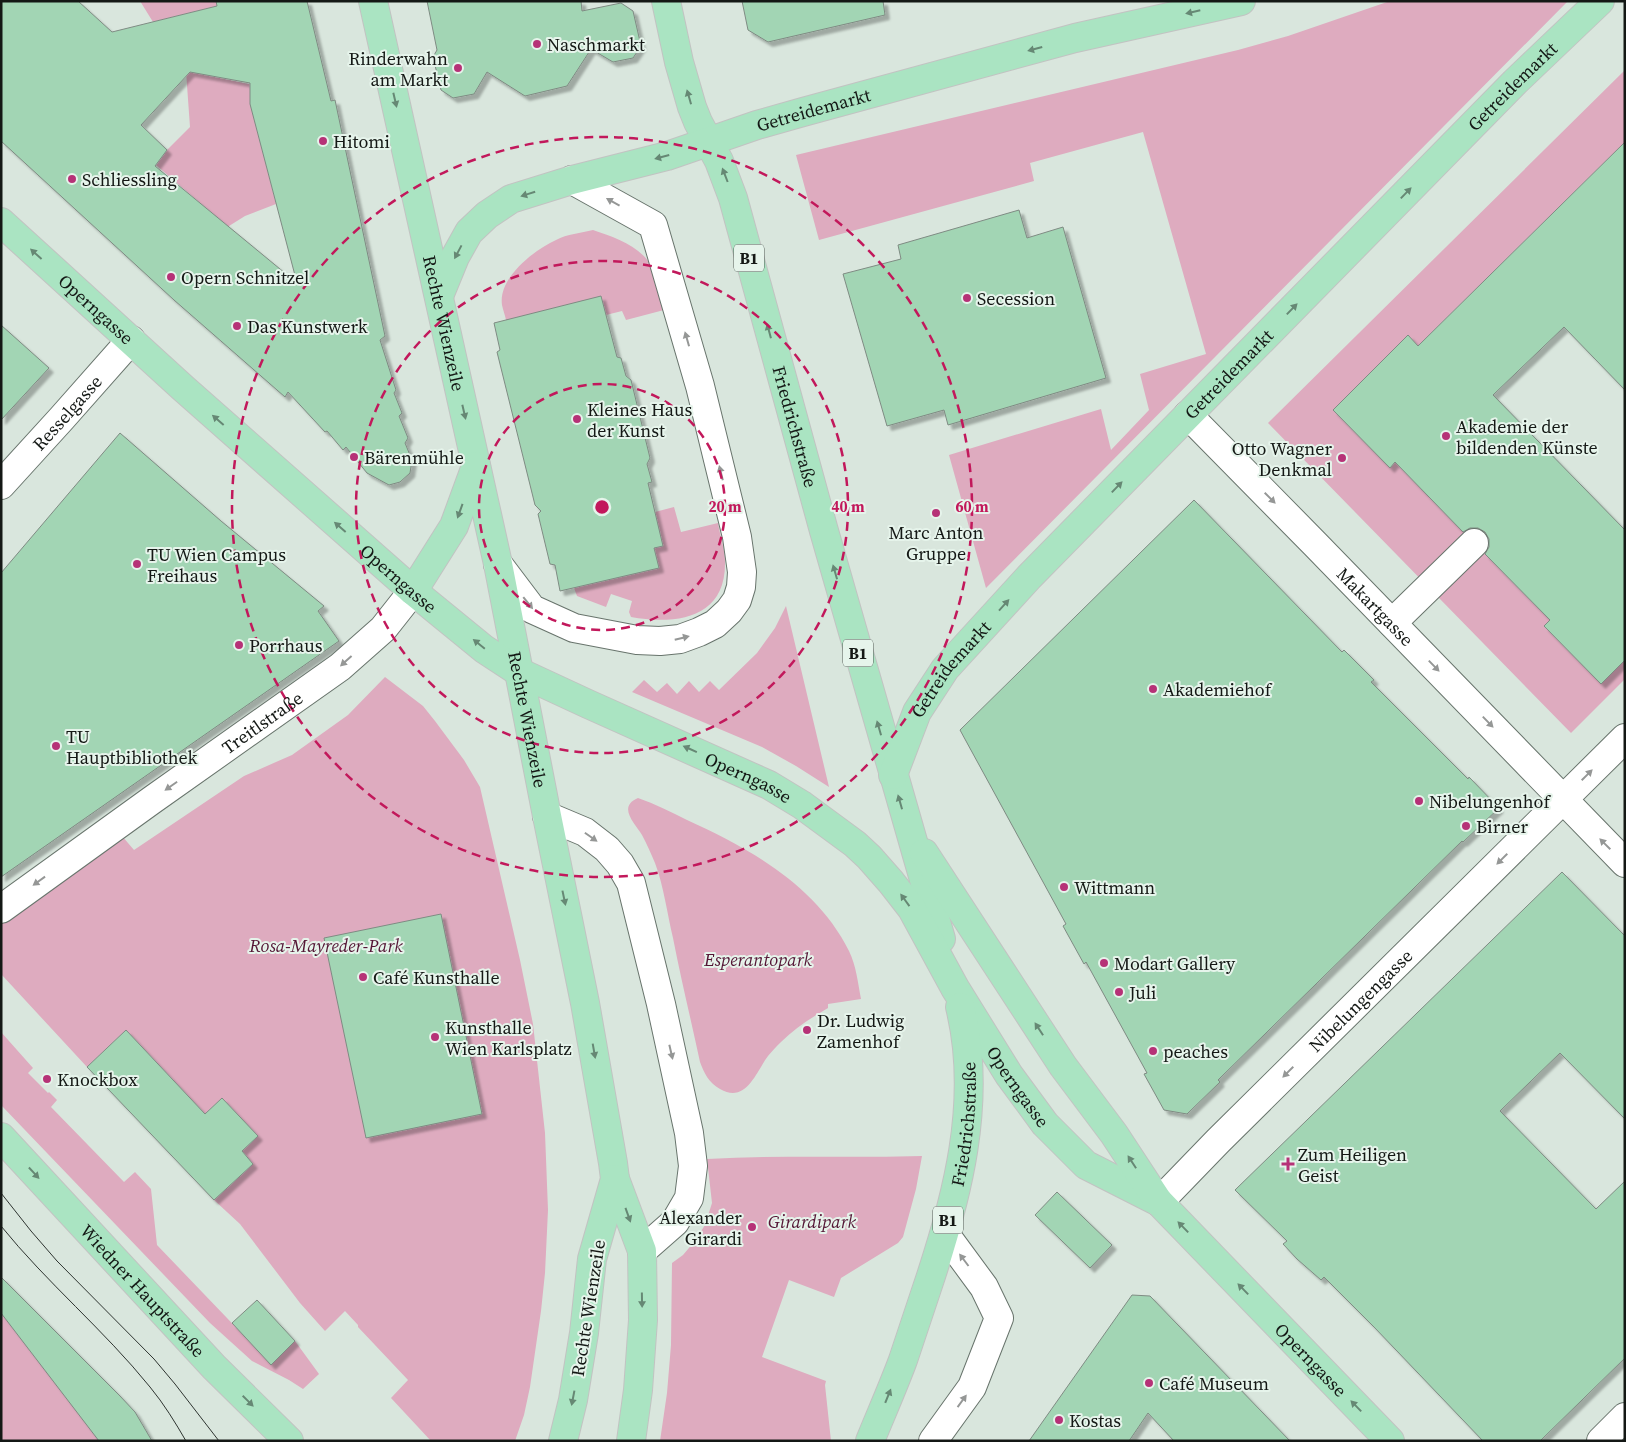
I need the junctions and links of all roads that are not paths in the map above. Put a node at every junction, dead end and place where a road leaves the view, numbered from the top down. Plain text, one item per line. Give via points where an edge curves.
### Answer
1 (374, 1) edge
2 (666, 1) edge
3 (1241, 1) edge
4 (1600, 1) edge
5 (708, 141) junction
6 (572, 180) junction
7 (1, 222) edge
8 (439, 296) junction
9 (131, 340) junction
10 (1188, 415) junction
11 (476, 466) junction
12 (1, 485) edge
13 (1474, 543) dead end
14 (498, 564) junction
15 (413, 591) junction
16 (1392, 623) junction
17 (519, 672) junction
18 (1625, 738) edge
19 (893, 775) junction
20 (1562, 800) junction
21 (547, 816) junction
22 (908, 829) junction
23 (1625, 863) edge
24 (1, 909) edge
25 (955, 988) junction
26 (1, 1137) edge
27 (615, 1179) junction
28 (1159, 1202) junction
29 (945, 1234) junction
30 (642, 1251) junction
31 (1625, 1417) edge
32 (289, 1441) edge
33 (563, 1441) edge
34 (631, 1441) edge
35 (870, 1441) edge
36 (933, 1441) edge
37 (1390, 1441) edge
38 (1600, 1441) edge

1 -> 8 main road, Rechte Wienzeile
5 -> 2 main road, B1 via 692,107
3 -> 5 main road, Getreidemarkt via 1075,38
10 -> 4 main road, Getreidemarkt via 1508,89
5 -> 6 main road, Getreidemarkt via 667,156
19 -> 5 main road, Friedrichstraße / B1 via 733,198
6 -> 8 main road, Getreidemarkt via 511,199 487,215 469,232
14 -> 6 street via 532,609 574,628 637,640 680,640 700,632 729,612 741,587 737,537 700,386 653,225
9 -> 7 main road, Operngasse
8 -> 11 main road, Rechte Wienzeile
9 - 12 street, Resselgasse
15 -> 9 main road, Operngasse
10 -> 16 street, Makartgasse
19 -> 10 main road, Getreidemarkt via 917,712 945,669
11 - 14 main road, Rechte Wienzeile
11 -> 15 main road via 454,526
13 - 16 street
14 - 17 main road, Rechte Wienzeile
17 -> 15 main road, Operngasse
15 -> 24 street, Treitlstraße via 383,629 340,667
16 -> 20 street, Makartgasse
17 - 21 main road, Rechte Wienzeile
25 -> 17 main road, Operngasse via 912,910 891,882 869,857 830,824 769,785
20 -> 18 street, Nibelungengasse
22 -> 19 main road, Friedrichstraße / B1
23 -> 20 street, Makartgasse
20 -> 28 street, Nibelungengasse
21 -> 27 main road, Rechte Wienzeile via 585,1003
21 -> 30 street via 585,832 620,864 631,883 661,1004 693,1166 689,1198 675,1222
22 - 25 main road, Friedrichstraße / B1
28 -> 22 main road, Friedrichstraße via 1064,1066
25 - 28 main road, Operngasse via 1009,1075 1045,1124 1086,1165
25 - 29 main road, Friedrichstraße / B1 via 966,1032 969,1098 955,1196
26 -> 32 main road, Wiedner Hauptstraße via 214,1367
27 -> 30 main road
27 -> 33 main road, Rechte Wienzeile via 592,1259 584,1333
37 -> 28 main road, Operngasse
35 -> 29 main road, Friedrichstraße / B1 via 902,1361
36 -> 29 street via 972,1387 999,1318 984,1287
30 -> 34 main road via 643,1320
31 - 38 street

